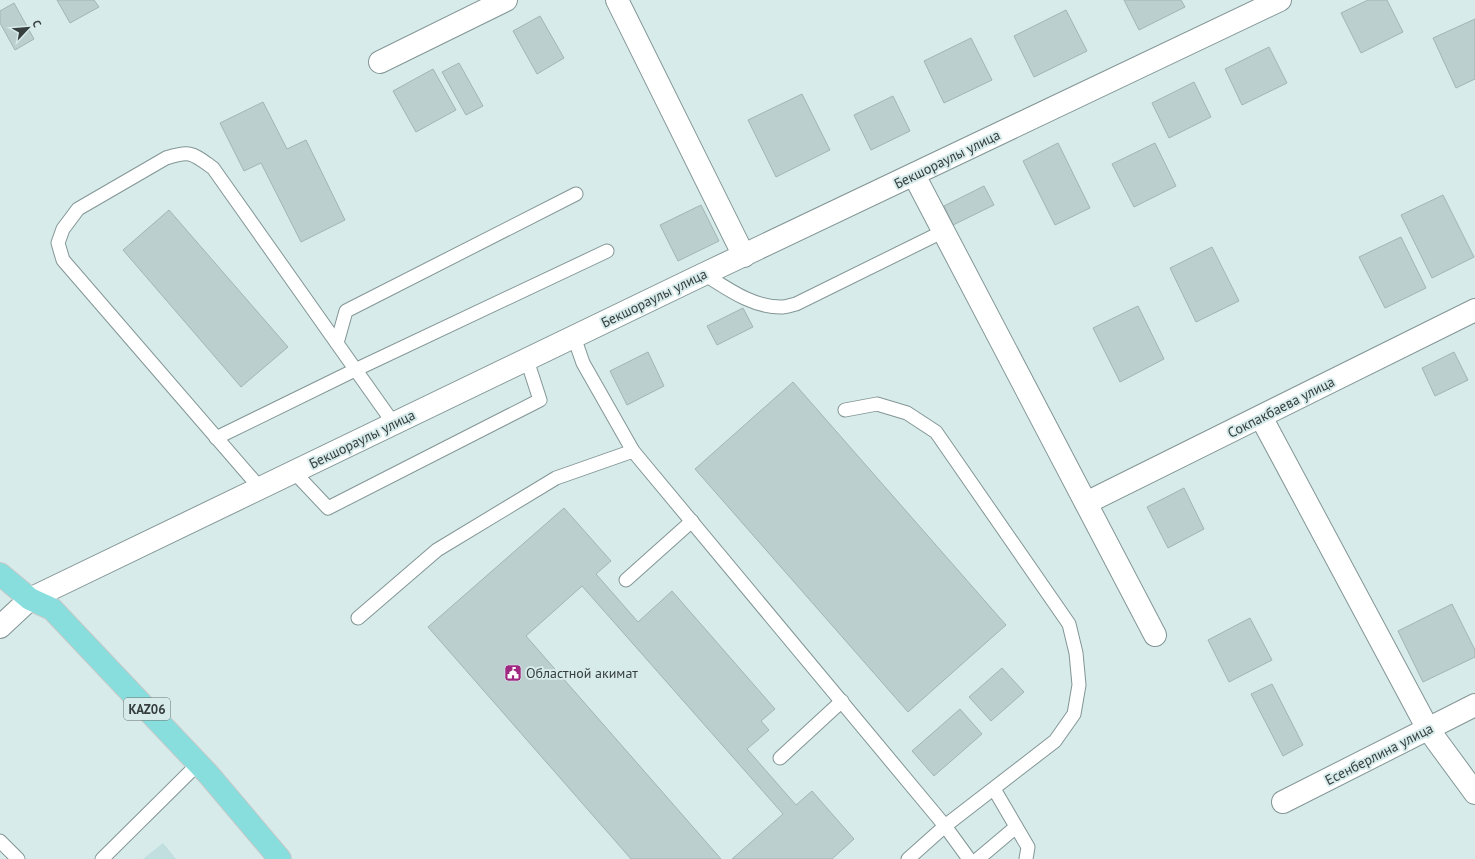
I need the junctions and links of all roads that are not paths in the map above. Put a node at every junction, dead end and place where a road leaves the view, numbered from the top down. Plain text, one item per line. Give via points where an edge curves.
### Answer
1 (506, 0) edge
2 (617, 0) edge
3 (1280, 0) edge
4 (380, 62) dead end
5 (914, 175) junction
6 (576, 194) dead end
7 (944, 231) junction
8 (607, 251) dead end
9 (744, 256) junction
10 (704, 274) junction
11 (1475, 310) edge
12 (574, 337) junction
13 (337, 344) junction
14 (527, 360) junction
15 (355, 370) junction
16 (845, 410) dead end
17 (1261, 417) junction
18 (394, 424) junction
19 (216, 438) junction
20 (633, 451) junction
21 (294, 472) junction
22 (260, 488) junction
23 (1086, 503) junction
24 (692, 521) junction
25 (0, 574) edge
26 (626, 580) dead end
27 (30, 599) junction
28 (358, 618) dead end
29 (0, 627) edge
30 (1155, 635) dead end
31 (842, 701) junction
32 (1475, 705) edge
33 (1428, 729) junction
34 (780, 758) dead end
35 (199, 763) junction
36 (994, 788) junction
37 (1475, 793) edge
38 (1283, 802) dead end
39 (945, 826) junction
40 (1016, 826) junction
41 (0, 841) edge
42 (18, 859) edge
43 (102, 859) edge
44 (280, 859) edge
45 (908, 859) edge
46 (969, 859) edge
47 (978, 859) edge
48 (1026, 859) edge

1 - 4 street
2 - 9 street
3 - 5 street, Бекшораулы улица
5 - 7 street
5 - 9 street, Бекшораулы улица
6 - 13 lane via 346,311
7 - 10 lane via 796,304 782,307 763,305 737,295
7 - 23 street
8 - 15 lane
9 - 10 street, Бекшораулы улица
10 - 12 street, Бекшораулы улица
11 - 17 street, Сокпакбаева улица
12 - 14 street, Бекшораулы улица
12 - 20 lane via 584,363
13 - 15 lane
13 - 19 lane via 213,168 192,153 180,153 166,158 78,209 63,229 58,242 63,260
14 - 18 street, Бекшораулы улица
14 - 21 lane via 540,400 328,508
15 - 18 lane
15 - 19 lane
16 - 36 lane via 876,404 907,413 936,432 1068,624 1076,652 1079,685 1074,714 1056,741
17 - 23 street, Сокпакбаева улица
17 - 33 street
18 - 21 street, Бекшораулы улица
19 - 22 lane
20 - 24 lane
20 - 28 lane via 556,478 437,550
21 - 22 street, Бекшораулы улица
22 - 27 street, Бекшораулы улица
23 - 30 street
24 - 26 lane
24 - 31 lane
25 - 27 main road, KAZ06
27 - 29 street, Бекшораулы улица
27 - 35 main road, KAZ06 via 52,609
31 - 34 lane
31 - 39 lane
32 - 33 street, Есенберлина улица
33 - 37 street
33 - 38 street, Есенберлина улица
35 - 43 lane
35 - 44 main road, KAZ06
36 - 39 lane
36 - 40 lane
39 - 45 lane
39 - 46 lane
40 - 47 lane
40 - 48 lane via 1028,847
41 - 42 lane

